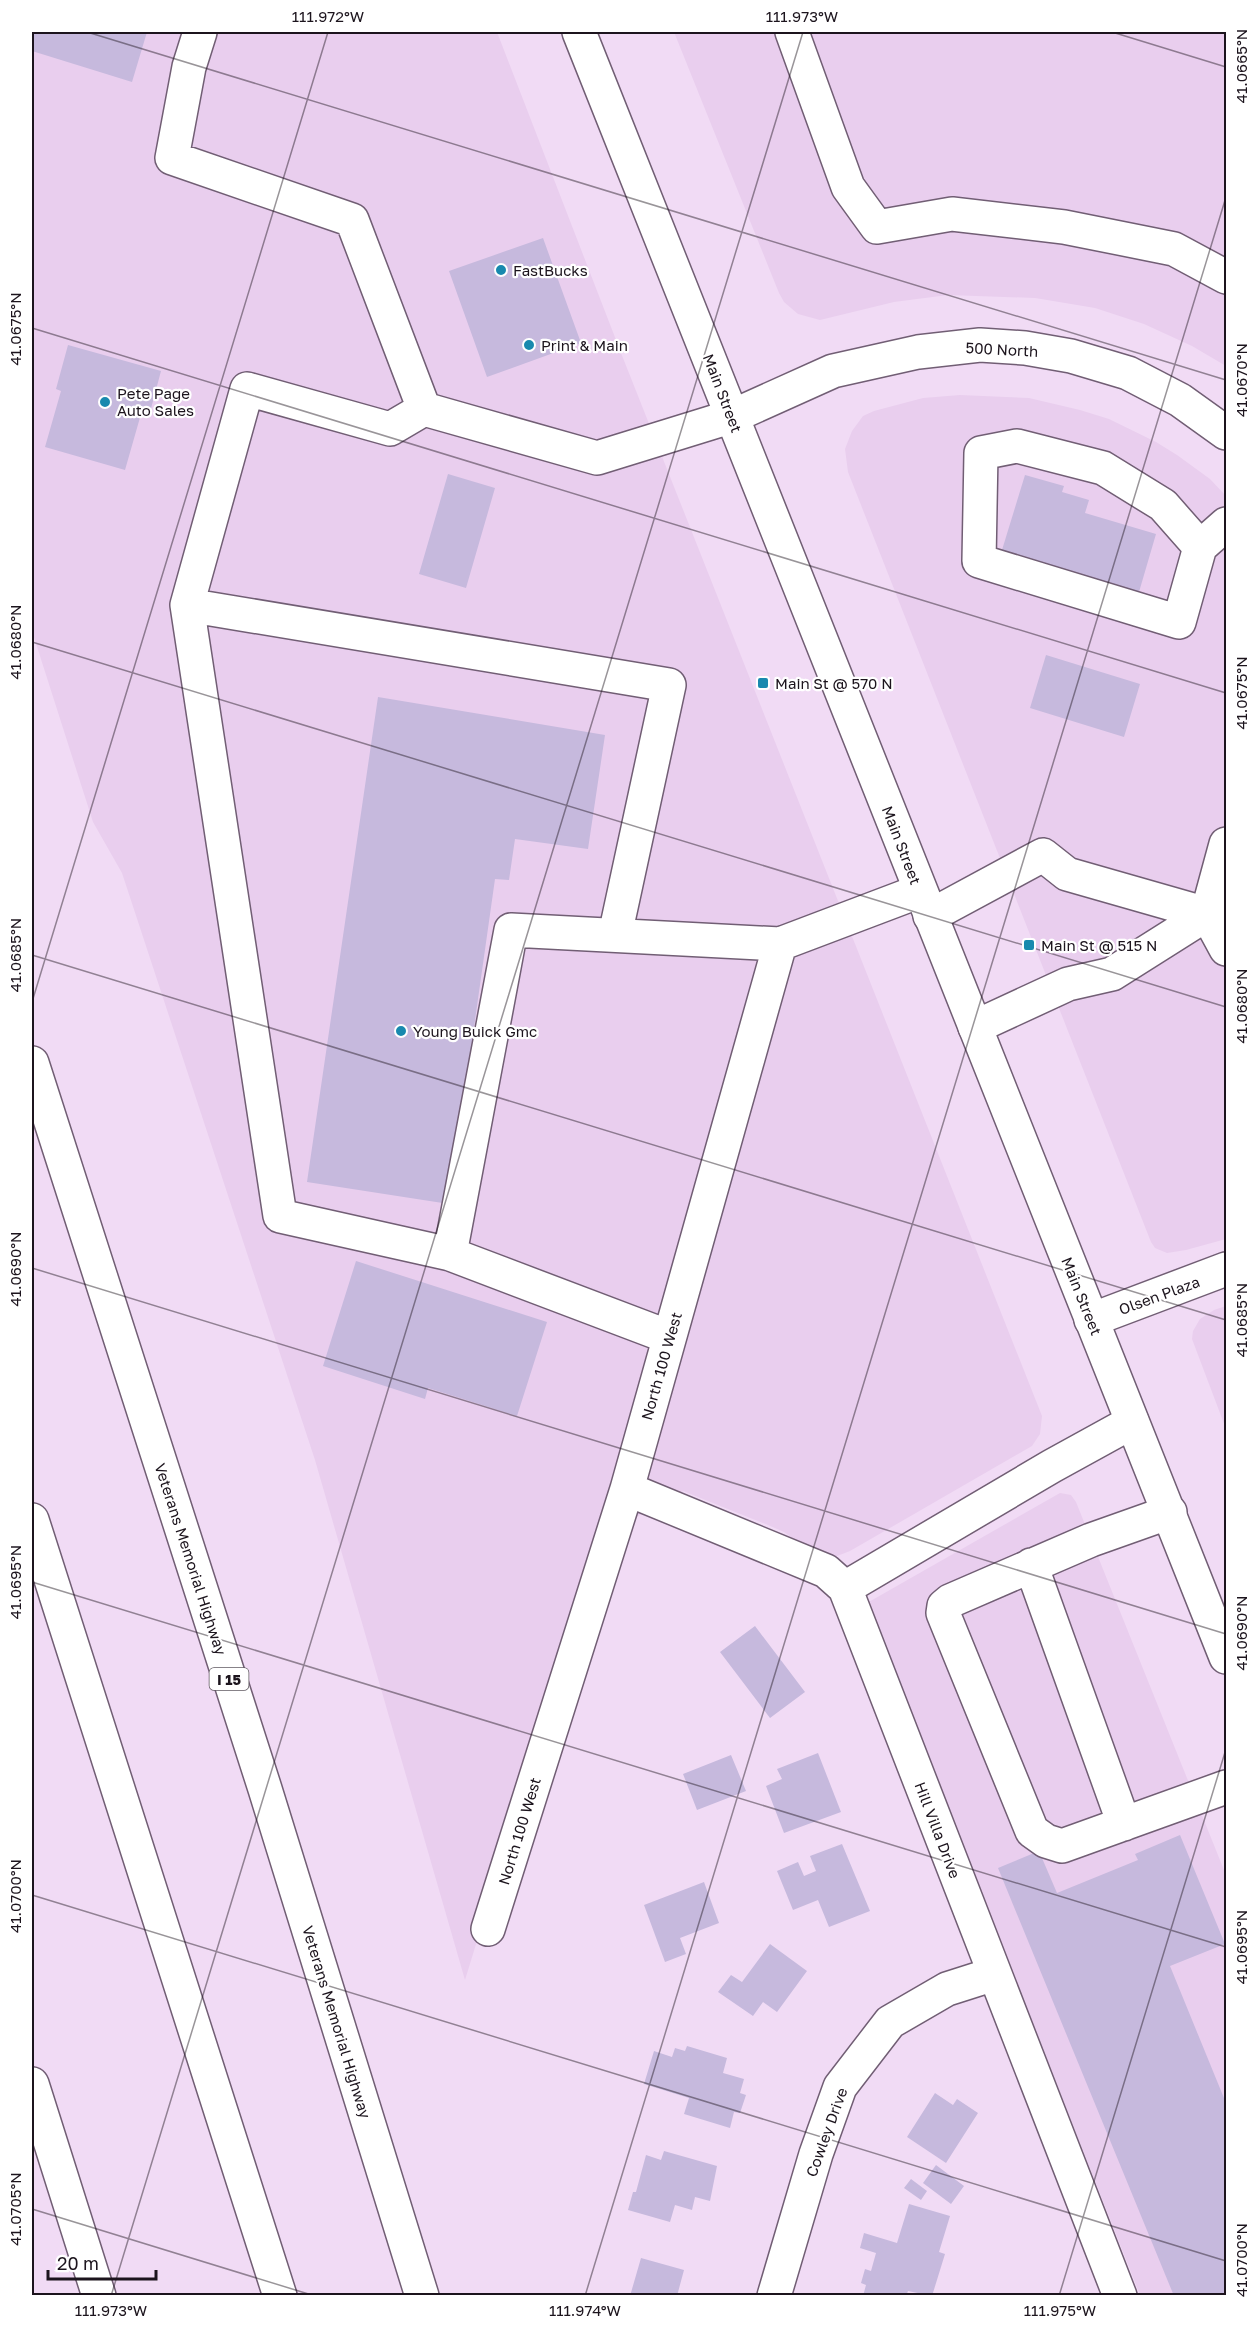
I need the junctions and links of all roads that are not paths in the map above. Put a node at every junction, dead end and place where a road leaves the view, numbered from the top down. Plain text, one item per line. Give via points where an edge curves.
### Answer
1 (200, 32) edge
2 (579, 32) edge
3 (792, 32) edge
4 (1227, 277) edge
5 (424, 409) junction
6 (733, 416) junction
7 (1227, 433) edge
8 (1227, 524) edge
9 (1200, 547) junction
10 (187, 605) junction
11 (1227, 844) edge
12 (925, 903) junction
13 (1207, 914) junction
14 (615, 935) junction
15 (780, 944) junction
16 (1227, 949) edge
17 (975, 1027) junction
18 (32, 1063) edge
19 (450, 1254) junction
20 (1227, 1269) edge
21 (1091, 1320) junction
22 (669, 1337) junction
23 (1132, 1422) junction
24 (627, 1489) junction
25 (1170, 1512) junction
26 (32, 1520) edge
27 (1031, 1565) junction
28 (845, 1588) junction
29 (1227, 1657) edge
30 (1227, 1787) edge
31 (1124, 1824) junction
32 (488, 1929) dead end
33 (994, 1974) junction
34 (32, 2084) edge
35 (99, 2295) edge
36 (280, 2295) edge
37 (422, 2295) edge
38 (774, 2295) edge
39 (1120, 2295) edge

1 - 5 main road via 171,158 352,220
2 - 6 main road, Main Street
3 - 4 main road via 848,187 877,227 952,214 1064,227 1174,249
5 - 6 main road, 500 North via 597,458
5 - 10 main road via 390,429 247,389
6 - 7 main road, 500 North via 842,369 955,346 1000,345 1071,356 1128,373 1180,400
6 - 12 main road, Main Street
8 - 9 main road
9 - 9 main road via 1163,506 1103,468 1017,446 981,453 979,561 1179,622
10 - 14 main road via 669,685
10 - 19 main road via 280,1216
11 - 13 main road
12 - 13 main road via 1043,855 1066,874
12 - 15 main road
12 - 17 main road, Main Street
13 - 16 main road
13 - 17 main road via 1112,974 1068,984
14 - 15 main road
14 - 19 main road via 511,930
15 - 22 main road, North 100 West
17 - 21 main road, Main Street
18 - 37 main road, Veterans Memorial Highway / I 15 via 265,1789
19 - 22 main road
20 - 21 main road, Olsen Plaza
21 - 23 main road, Main Street
22 - 24 main road, North 100 West
23 - 25 main road, Main Street
23 - 28 main road
24 - 28 main road, Hill Villa Drive via 826,1571
24 - 32 main road, North 100 West
25 - 27 main road
25 - 29 main road, Main Street
26 - 36 main road
27 - 31 main road
27 - 31 main road via 950,1601 943,1613 1032,1831 1046,1842 1062,1846
28 - 33 main road, Hill Villa Drive
30 - 31 main road
33 - 38 main road, Cowley Drive via 947,1989 890,2022 840,2087
33 - 39 main road, Hill Villa Drive
34 - 35 main road

